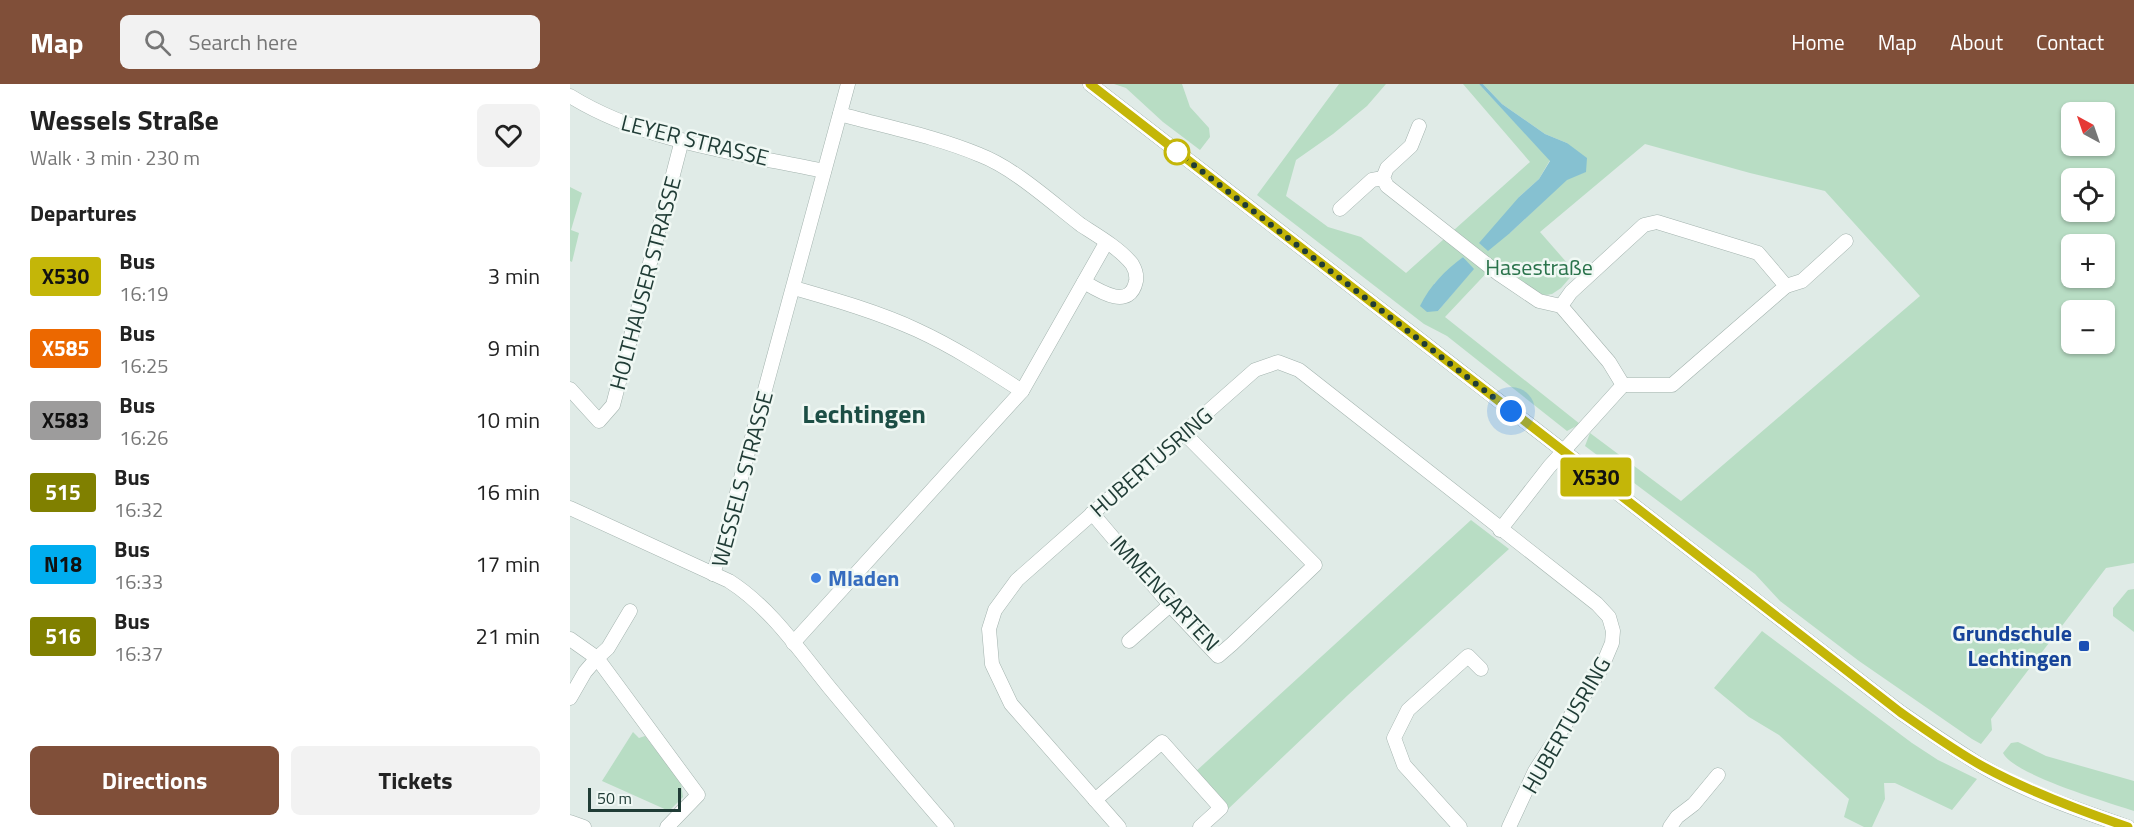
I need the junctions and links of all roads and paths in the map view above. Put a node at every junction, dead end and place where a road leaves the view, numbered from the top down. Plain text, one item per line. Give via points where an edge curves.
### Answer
1 (848, 84) edge
2 (1090, 84) edge
3 (570, 96) edge
4 (840, 114) junction
5 (1419, 126) dead end
6 (682, 140) junction
7 (824, 171) junction
8 (1383, 178) junction
9 (1340, 209) dead end
10 (1846, 241) dead end
11 (1106, 243) junction
12 (1084, 282) junction
13 (1786, 286) junction
14 (794, 288) junction
15 (1561, 306) junction
16 (1623, 386) junction
17 (570, 389) edge
18 (1022, 391) junction
19 (1185, 434) junction
20 (1564, 452) junction
21 (570, 508) edge
22 (1092, 513) junction
23 (1500, 530) junction
24 (712, 574) junction
25 (1170, 605) junction
26 (630, 611) dead end
27 (570, 639) edge
28 (1129, 641) dead end
29 (793, 643) junction
30 (597, 658) junction
31 (1481, 669) dead end
32 (570, 698) edge
33 (1718, 775) dead end
34 (1095, 800) junction
35 (681, 818) edge
36 (570, 822) edge
37 (584, 827) edge
38 (667, 827) edge
39 (947, 827) edge
40 (1119, 827) edge
41 (1200, 827) edge
42 (1460, 827) edge
43 (1509, 827) edge
44 (1670, 827) edge
45 (2128, 827) edge

1 - 4 street, WESSELS STRASSE
2 - 20 street
3 - 6 street, LEYER STRASSE via 628,126
4 - 7 street, WESSELS STRASSE
4 - 11 street via 957,146 998,163
5 - 8 street via 1410,146 1387,168
6 - 7 street, LEYER STRASSE
6 - 17 street, HOLTHAUSER STRASSE via 613,405 599,421
7 - 14 street, WESSELS STRASSE
8 - 9 street via 1372,180
8 - 15 street via 1387,186 1499,274 1539,301
10 - 13 street via 1802,281
11 - 12 street
11 - 12 street via 1135,269 1134,288 1118,298
12 - 18 street
13 - 15 street via 1758,254 1657,222 1644,225 1570,292
13 - 16 street via 1672,385
14 - 18 street via 855,305 919,330
14 - 24 street, WESSELS STRASSE
15 - 16 street via 1609,362
16 - 20 street
18 - 29 street
19 - 22 street, HUBERTUSRING
19 - 23 street, HUBERTUSRING via 1255,370 1278,362 1299,370
19 - 25 street, IMMENGARTEN via 1315,565 1218,656
20 - 23 street
20 - 45 street via 1854,678 1942,741 2008,780
21 - 24 street
22 - 25 street, IMMENGARTEN
22 - 34 street, HUBERTUSRING via 1017,580 995,610 989,629 992,664 1011,704
23 - 43 street, HUBERTUSRING via 1597,604 1609,617 1613,631 1601,669 1535,771
24 - 29 street, WESSELS STRASSE via 743,590
25 - 28 street
26 - 30 street via 608,648
27 - 30 street
29 - 39 street, WESSELS STRASSE
30 - 32 street
30 - 35 street via 698,795
31 - 42 street via 1468,656 1408,710 1394,738 1404,765
33 - 44 street
34 - 40 street, HUBERTUSRING
34 - 41 street via 1162,742 1221,808
35 - 38 street
36 - 37 street

